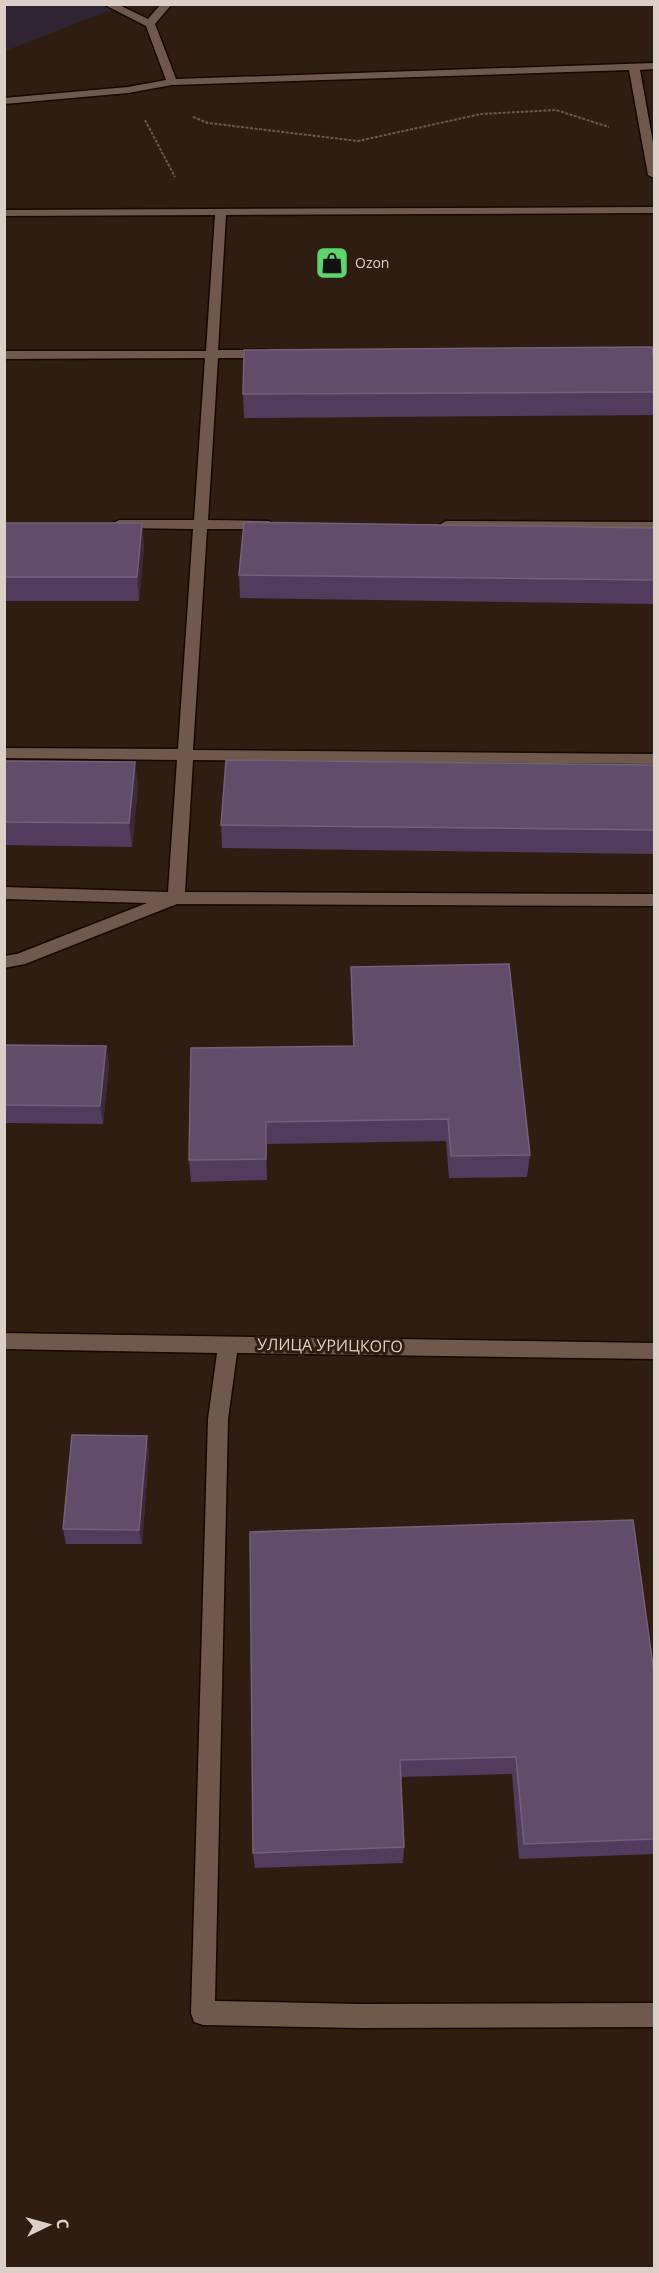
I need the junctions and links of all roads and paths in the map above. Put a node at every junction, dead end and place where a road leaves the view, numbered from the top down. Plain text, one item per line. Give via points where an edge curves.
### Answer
1 (108, 4) edge
2 (167, 4) edge
3 (150, 24) junction
4 (654, 66) edge
5 (634, 67) junction
6 (172, 82) junction
7 (128, 90) junction
8 (4, 101) edge
9 (649, 147) junction
10 (654, 175) edge
11 (654, 210) edge
12 (194, 212) junction
13 (221, 212) junction
14 (4, 213) edge
15 (212, 354) junction
16 (284, 354) edge
17 (4, 355) edge
18 (108, 524) edge
19 (201, 524) junction
20 (284, 525) edge
21 (428, 525) edge
22 (654, 526) edge
23 (4, 753) edge
24 (186, 754) junction
25 (654, 759) edge
26 (4, 893) edge
27 (176, 898) junction
28 (654, 900) edge
29 (4, 962) edge
30 (4, 1341) edge
31 (228, 1344) junction
32 (654, 1351) edge
33 (654, 2015) edge

1 - 3 street
2 - 3 street
3 - 6 street
4 - 5 street
5 - 6 street
5 - 9 street
6 - 7 street
7 - 8 street
7 - 9 path via 208,123 358,141 481,114 556,110 616,129
7 - 12 path
9 - 10 street
11 - 13 street
12 - 13 street
12 - 14 street
13 - 15 street
15 - 16 street
15 - 17 street
15 - 19 street
18 - 19 street
19 - 20 street
19 - 24 street
21 - 22 street
23 - 24 street
24 - 25 street
24 - 27 street
26 - 27 street
27 - 28 street
27 - 29 street via 19,960
30 - 31 street, УЛИЦА УРИЦКОГО
31 - 32 street, УЛИЦА УРИЦКОГО
31 - 33 street via 218,1419 203,2013

